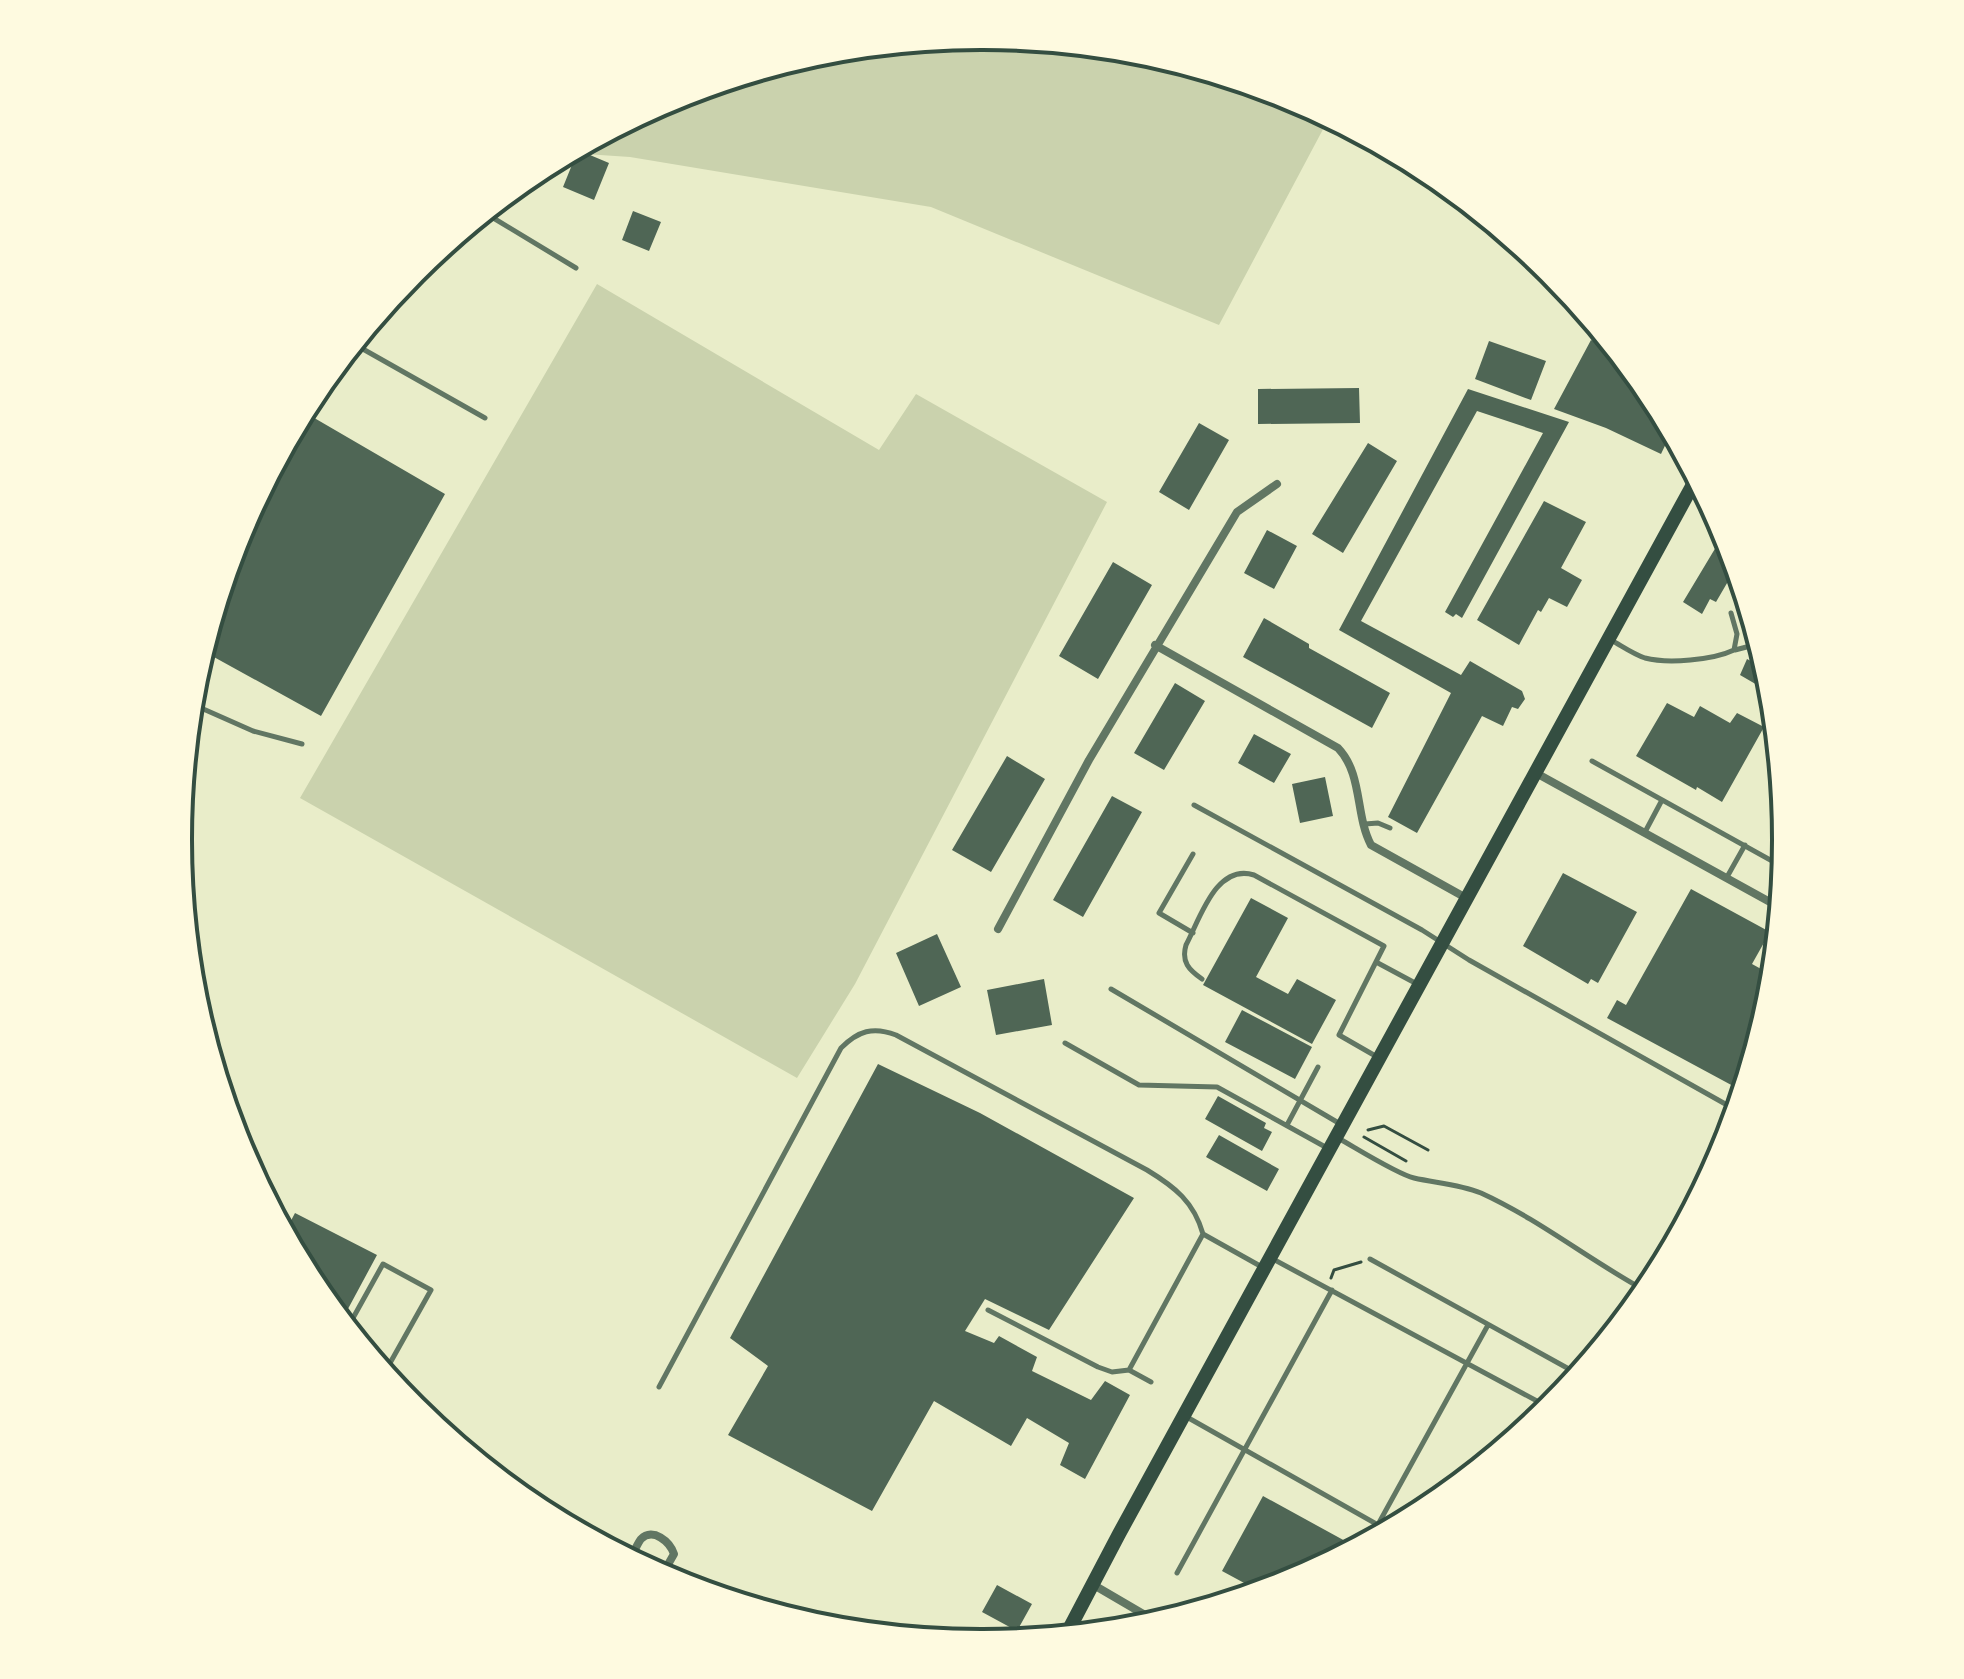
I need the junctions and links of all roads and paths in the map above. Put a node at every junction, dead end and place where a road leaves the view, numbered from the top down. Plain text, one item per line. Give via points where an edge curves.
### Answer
1 (494, 219) edge
2 (576, 268) dead end
3 (364, 349) edge
4 (485, 418) dead end
5 (1277, 484) dead end
6 (1690, 490) edge
7 (1731, 613) dead end
8 (1610, 639) junction
9 (1155, 645) junction
10 (1748, 647) edge
11 (1734, 650) junction
12 (204, 709) edge
13 (302, 744) dead end
14 (1592, 761) dead end
15 (1536, 773) junction
16 (1662, 800) junction
17 (1194, 805) dead end
18 (1364, 824) junction
19 (1390, 828) dead end
20 (1645, 832) junction
21 (1745, 845) junction
22 (1193, 854) dead end
23 (1771, 860) edge
24 (1727, 877) junction
25 (1468, 899) junction
26 (1769, 901) edge
27 (998, 929) dead end
28 (1193, 933) junction
29 (1443, 943) junction
30 (1376, 962) junction
31 (1202, 979) dead end
32 (1419, 986) junction
33 (1111, 989) dead end
34 (1065, 1043) dead end
35 (1380, 1058) junction
36 (1318, 1067) dead end
37 (1299, 1101) junction
38 (1726, 1104) edge
39 (1287, 1125) junction
40 (1368, 1130) dead end
41 (1337, 1137) junction
42 (1364, 1137) dead end
43 (1428, 1150) dead end
44 (1402, 1159) dead end
45 (1203, 1234) junction
46 (1370, 1259) joint
47 (1268, 1263) junction
48 (1331, 1276) dead end
49 (1633, 1284) edge
50 (1332, 1290) junction
51 (988, 1310) dead end
52 (354, 1317) edge
53 (1488, 1325) junction
54 (390, 1362) edge
55 (1467, 1363) junction
56 (1568, 1369) edge
57 (1129, 1370) junction
58 (1151, 1382) dead end
59 (659, 1387) dead end
60 (1537, 1401) edge
61 (1184, 1415) junction
62 (1245, 1449) junction
63 (1380, 1521) edge
64 (1376, 1524) edge
65 (635, 1549) edge
66 (668, 1564) edge
67 (1177, 1573) dead end
68 (1091, 1584) junction
69 (1141, 1613) edge
70 (1072, 1623) edge

1 - 2 lane
3 - 4 lane
5 - 9 street via 1237,512
6 - 8 main road
7 - 11 lane via 1737,634
8 - 11 lane via 1646,658 1703,658
8 - 15 main road
9 - 18 street via 1338,748 1352,769
9 - 27 street
10 - 11 lane
12 - 13 lane via 253,731
14 - 16 lane
15 - 20 street
15 - 25 main road
16 - 20 lane
16 - 21 lane
17 - 29 lane
18 - 19 lane
18 - 25 street via 1377,851
20 - 24 street
21 - 23 lane
21 - 24 lane
22 - 28 lane via 1159,913
24 - 26 street
25 - 29 main road
28 - 30 lane via 1218,885 1232,874 1245,873 1384,946
28 - 31 lane via 1184,957 1187,967
29 - 32 main road
29 - 38 lane
30 - 32 lane
30 - 35 lane via 1339,1035
32 - 35 main road
33 - 37 lane
34 - 39 lane via 1139,1085 1217,1087
35 - 41 main road
36 - 37 lane
37 - 39 lane
37 - 41 lane
39 - 41 lane
40 - 43 path via 1384,1126
41 - 47 main road
41 - 49 lane via 1413,1178 1478,1192
42 - 44 path
45 - 47 lane
45 - 57 lane
45 - 59 lane via 1188,1201 1147,1170 896,1035 866,1031 841,1048
46 - 48 path via 1334,1270
46 - 53 lane
47 - 50 lane
47 - 61 main road
50 - 55 lane
50 - 62 lane
51 - 57 lane via 1098,1367
52 - 54 lane via 383,1264 431,1290
53 - 55 lane
53 - 56 lane
55 - 60 lane
55 - 63 lane
57 - 58 lane
61 - 62 lane
61 - 68 main road
62 - 64 lane
62 - 67 lane
65 - 66 street via 641,1539 653,1535 668,1542 674,1554
68 - 69 street
68 - 70 main road

